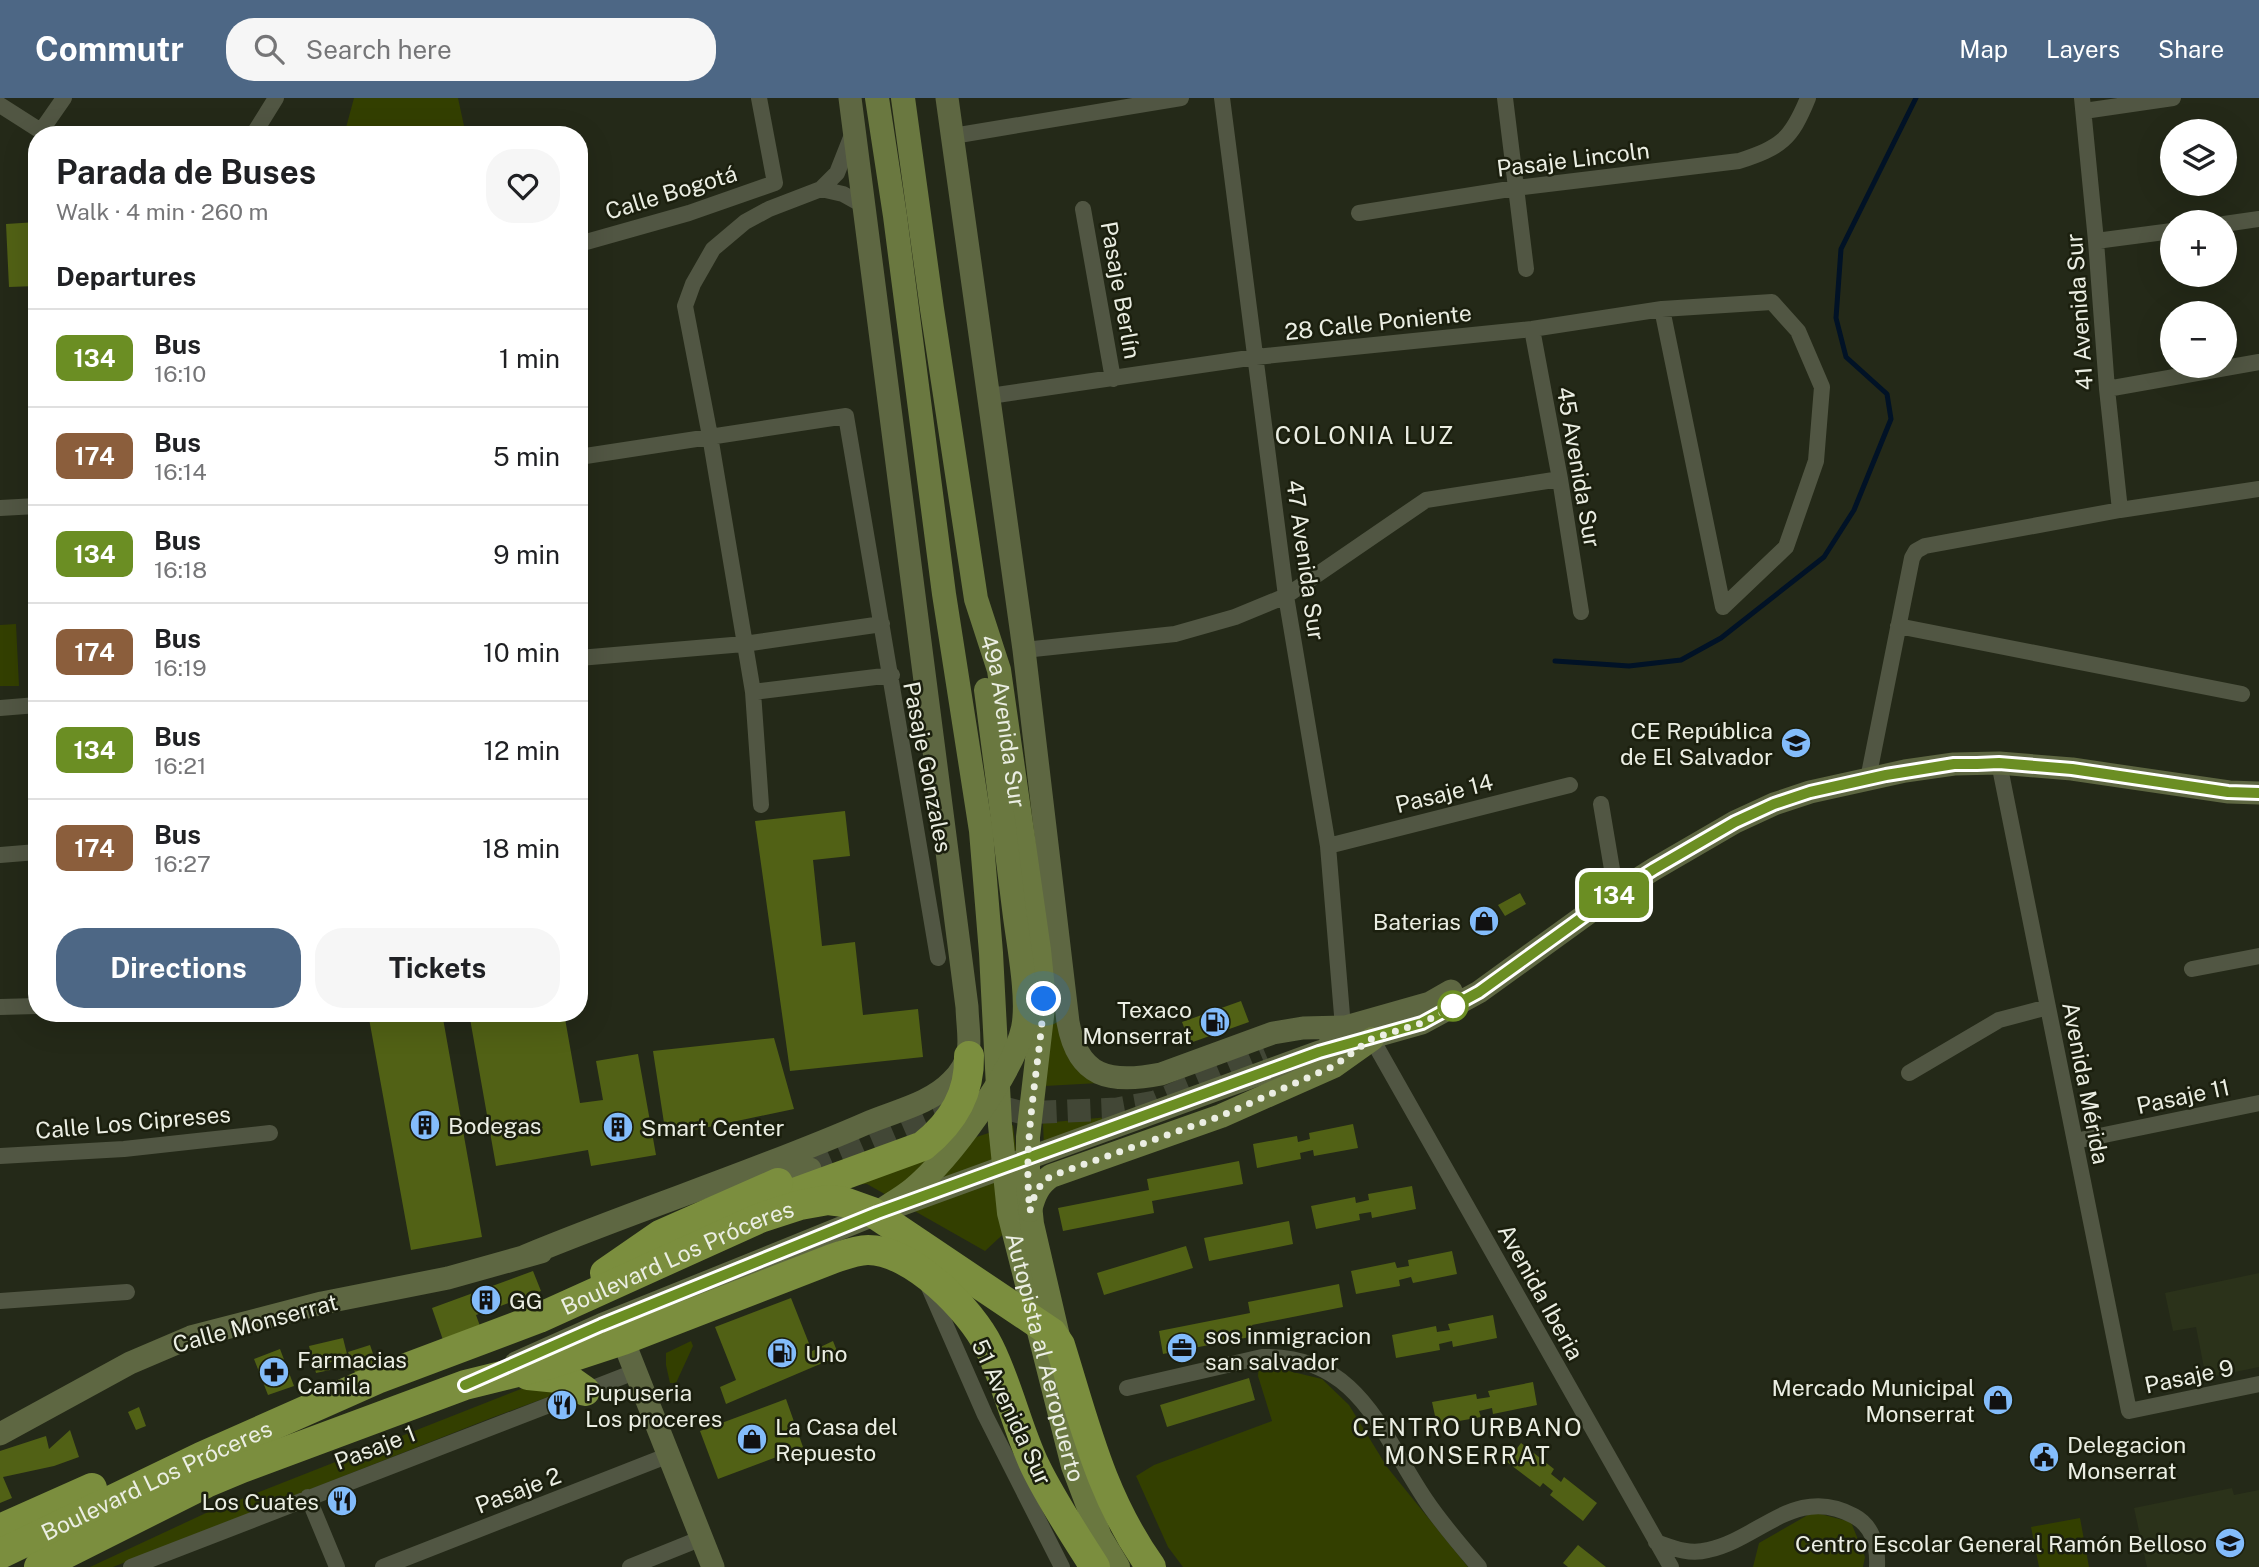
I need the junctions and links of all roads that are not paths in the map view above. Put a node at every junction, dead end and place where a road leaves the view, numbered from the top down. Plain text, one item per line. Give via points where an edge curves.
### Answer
1 (64, 98) edge
2 (276, 98) edge
3 (759, 98) edge
4 (850, 98) edge
5 (877, 98) edge
6 (903, 98) edge
7 (947, 98) edge
8 (1181, 98) edge
9 (1222, 98) edge
10 (1505, 98) edge
11 (1808, 98) edge
12 (2173, 98) edge
13 (2083, 104) edge
14 (0, 105) edge
15 (33, 126) edge
16 (48, 126) edge
17 (259, 126) edge
18 (853, 126) junction
19 (953, 136) junction
20 (1516, 188) junction
21 (821, 189) junction
22 (1083, 209) dead end
23 (1359, 213) dead end
24 (2259, 219) edge
25 (2237, 222) edge
26 (2160, 233) edge
27 (870, 240) junction
28 (2096, 241) junction
29 (588, 242) edge
30 (1526, 269) dead end
31 (1662, 309) junction
32 (1532, 330) junction
33 (1256, 357) junction
34 (2259, 362) edge
35 (1113, 379) junction
36 (2107, 389) junction
37 (990, 396) junction
38 (710, 436) junction
39 (588, 456) edge
40 (1560, 479) junction
41 (2259, 489) edge
42 (28, 506) edge
43 (0, 508) edge
44 (2120, 510) junction
45 (1286, 596) junction
46 (976, 599) junction
47 (1581, 612) dead end
48 (882, 624) junction
49 (1898, 626) junction
50 (744, 644) junction
51 (1024, 650) junction
52 (588, 657) edge
53 (892, 675) junction
54 (753, 692) junction
55 (2242, 694) dead end
56 (28, 706) edge
57 (0, 708) edge
58 (1999, 763) junction
59 (1868, 779) junction
60 (1570, 785) dead end
61 (2259, 793) edge
62 (1601, 804) dead end
63 (761, 805) dead end
64 (1328, 846) junction
65 (28, 853) edge
66 (0, 855) edge
67 (1616, 893) junction
68 (1548, 944) junction
69 (2259, 956) edge
70 (938, 958) dead end
71 (2192, 969) dead end
72 (28, 1006) edge
73 (0, 1007) edge
74 (2048, 1007) junction
75 (1343, 1027) junction
76 (1371, 1039) junction
77 (1266, 1055) tunnel mouth
78 (970, 1066) junction
79 (1909, 1073) dead end
80 (2259, 1103) edge
81 (270, 1133) dead end
82 (1001, 1141) joint
83 (2075, 1141) junction
84 (0, 1156) edge
85 (810, 1169) tunnel mouth
86 (778, 1183) junction
87 (1030, 1211) junction
88 (877, 1213) junction
89 (525, 1256) junction
90 (924, 1274) junction
91 (632, 1276) junction
92 (127, 1292) dead end
93 (0, 1301) edge
94 (539, 1318) junction
95 (612, 1332) junction
96 (1049, 1340) junction
97 (637, 1371) junction
98 (377, 1379) junction
99 (2259, 1384) edge
100 (465, 1385) junction
101 (1127, 1388) dead end
102 (585, 1391) junction
103 (2129, 1411) joint
104 (0, 1434) edge
105 (285, 1452) junction
106 (669, 1455) junction
107 (308, 1497) junction
108 (0, 1529) edge
109 (702, 1538) junction
110 (1656, 1542) junction
111 (0, 1554) edge
112 (39, 1567) edge
113 (85, 1567) edge
114 (131, 1567) edge
115 (337, 1567) edge
116 (383, 1567) edge
117 (630, 1567) edge
118 (713, 1567) edge
119 (1062, 1567) edge
120 (1095, 1567) edge
121 (1118, 1567) edge
122 (1151, 1567) edge
123 (1479, 1567) edge
124 (1671, 1567) edge
125 (1877, 1567) edge

1 - 16 street
2 - 17 street
3 - 29 street, Calle Bogotá via 775,183 689,214
4 - 18 street
5 - 82 main road, 49a Avenida Sur via 981,831
6 - 46 main road, 49a Avenida Sur
7 - 19 street, 49a Avenida Sur
8 - 19 street
9 - 33 street, 47 Avenida Sur
10 - 20 street
11 - 20 street, Pasaje Lincoln via 1788,138 1739,161
12 - 13 street
13 - 28 street, 41 Avenida Sur
14 - 15 street
18 - 21 street via 836,173
18 - 27 street
19 - 37 street, 49a Avenida Sur
20 - 23 street, Pasaje Lincoln
20 - 30 street
21 - 27 street via 861,204
21 - 38 street via 746,222 713,249 693,284 685,306
22 - 35 street, Pasaje Berlín
24 - 25 street
26 - 28 street
27 - 78 street via 967,1007
28 - 36 street, 41 Avenida Sur
31 - 31 street, 28 Calle Poniente via 1772,302 1798,331 1822,387 1816,461 1786,547 1723,607
31 - 32 street, 28 Calle Poniente
32 - 33 street, 28 Calle Poniente
32 - 40 street, 45 Avenida Sur
33 - 35 street, 28 Calle Poniente
33 - 45 street, 47 Avenida Sur
34 - 36 street
35 - 37 street, 28 Calle Poniente
36 - 44 street, 41 Avenida Sur
37 - 51 street, 49a Avenida Sur
38 - 39 street
38 - 48 street via 846,416
38 - 50 street
40 - 45 street via 1426,500
40 - 47 street, 45 Avenida Sur
41 - 44 street
42 - 43 street
44 - 49 street via 1919,549 1912,558
45 - 51 street via 1175,634
45 - 64 street, 47 Avenida Sur
46 - 87 main road, 49a Avenida Sur via 1001,680 1044,999 1030,1121
46 - 88 main road via 1019,944 1024,1027 1014,1055 978,1113 914,1188
48 - 50 street
48 - 53 street
49 - 55 street
49 - 59 street
50 - 52 street
50 - 54 street
51 - 75 street, 49a Avenida Sur via 1068,1022 1073,1045 1086,1065 1108,1077 1144,1077 1273,1033
53 - 54 street, Pasaje Gonzales
53 - 70 street, Pasaje Gonzales
54 - 63 street
56 - 57 street
58 - 59 street via 1954,764
58 - 61 street
58 - 74 street, Avenida Mérida
59 - 67 street via 1810,792 1764,809
60 - 64 street, Pasaje 14
62 - 67 street
64 - 75 street, 47 Avenida Sur
65 - 66 street
67 - 68 street
68 - 75 street via 1430,1003
68 - 76 street via 1479,992 1422,1023
69 - 71 street
72 - 73 street
74 - 79 street via 1999,1020
74 - 83 street, Avenida Mérida
75 - 77 street
76 - 87 main road via 1334,1066 1233,1111 1051,1176 1041,1182
76 - 88 street via 1319,1052
76 - 110 street, Avenida Iberia
78 - 89 street, Calle Monserrat via 925,1101
78 - 91 highway via 960,1103 923,1146 783,1196 678,1244
80 - 83 street, Pasaje 11
81 - 84 street, Calle Los Cipreses via 124,1149
82 - 96 main road, Autopista al Aeropuerto via 1009,1213
83 - 103 street, Avenida Mérida
85 - 86 street, Calle Monserrat
86 - 89 street, Calle Monserrat
86 - 94 highway via 660,1235
87 - 96 main road, 49a Avenida Sur
88 - 95 street
89 - 104 street, Calle Monserrat via 191,1337 130,1363
90 - 95 highway, Boulevard Los Próceres via 890,1254 851,1252
90 - 119 street, 51 Avenida Sur via 985,1415
90 - 120 highway, Boulevard Los Próceres via 964,1310 989,1346 1034,1464
91 - 94 highway, Boulevard Los Próceres
91 - 96 highway, Boulevard Los Próceres via 800,1205 844,1202 872,1212 1044,1326 1052,1333
92 - 93 street
94 - 98 highway, Boulevard Los Próceres
95 - 97 street
95 - 100 highway, Boulevard Los Próceres via 550,1364
96 - 121 main road, Autopista al Aeropuerto via 1073,1466 1100,1537
96 - 122 highway, Boulevard Los Próceres via 1118,1513
97 - 102 street, Pasaje 1
97 - 106 street
98 - 108 highway via 207,1440
98 - 111 highway, Boulevard Los Próceres
99 - 103 street, Pasaje 9
100 - 102 highway via 533,1375 568,1379
100 - 105 highway, Boulevard Los Próceres
101 - 123 street via 1262,1357 1317,1365 1364,1402 1426,1500
102 - 107 street, Pasaje 1
105 - 112 highway, Boulevard Los Próceres via 206,1483
105 - 113 highway via 184,1515
106 - 109 street
106 - 116 street, Pasaje 2
107 - 114 street, Pasaje 1
107 - 115 street
109 - 117 street
109 - 118 street
110 - 124 street, Avenida Iberia
110 - 125 street via 1686,1552 1709,1550 1790,1511 1829,1507 1863,1521 1874,1538

